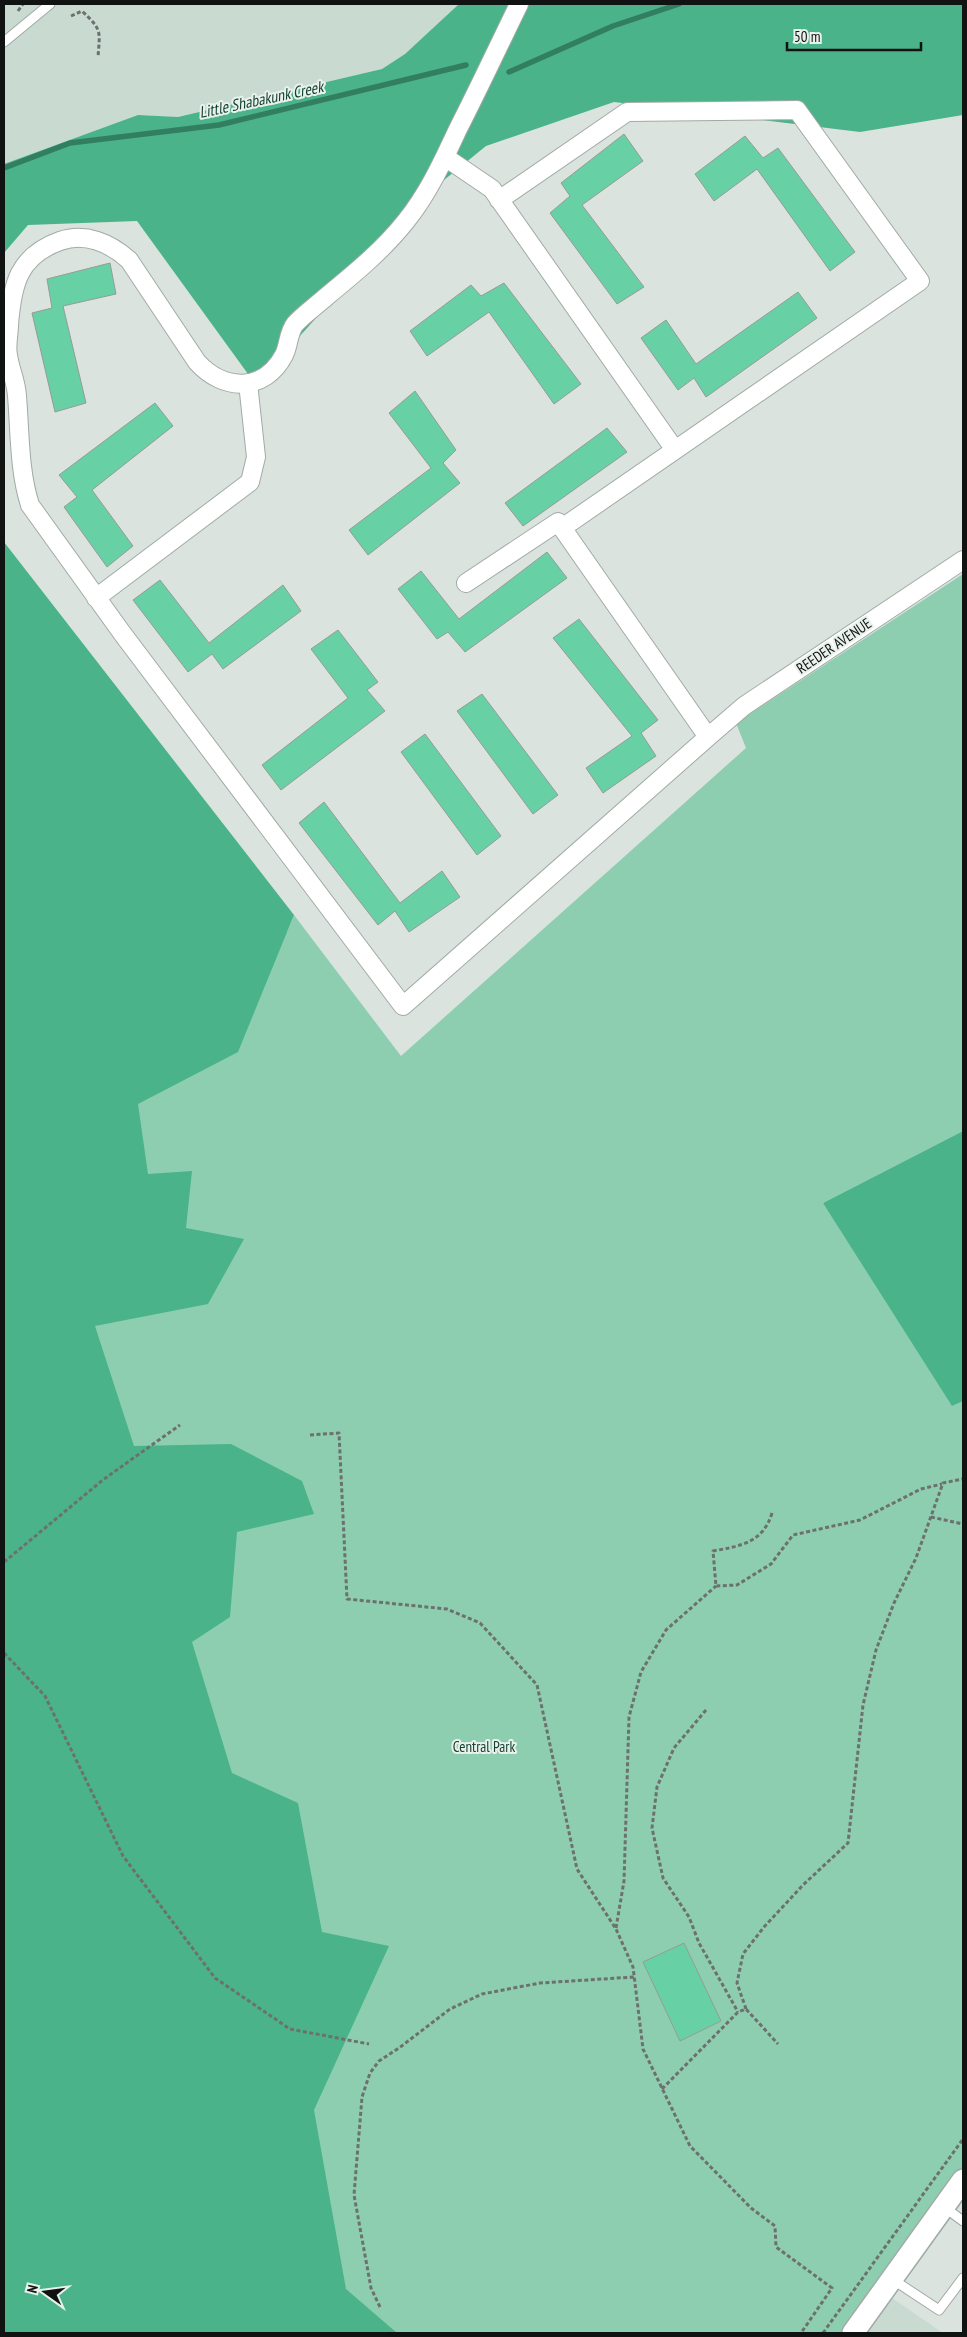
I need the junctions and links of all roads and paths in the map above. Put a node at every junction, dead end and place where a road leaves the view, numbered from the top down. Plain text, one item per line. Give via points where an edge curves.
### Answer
1 (50, 4) edge
2 (519, 4) edge
3 (71, 16) dead end
4 (4, 42) edge
5 (98, 57) dead end
6 (445, 157) junction
7 (499, 200) junction
8 (248, 383) junction
9 (675, 450) junction
10 (562, 528) junction
11 (963, 560) edge
12 (466, 583) dead end
13 (96, 598) junction
14 (708, 737) junction
15 (180, 1425) dead end
16 (310, 1435) dead end
17 (963, 1479) edge
18 (943, 1483) junction
19 (772, 1513) dead end
20 (931, 1517) junction
21 (963, 1524) edge
22 (4, 1562) edge
23 (716, 1586) junction
24 (4, 1653) edge
25 (706, 1710) dead end
26 (616, 1929) junction
27 (634, 1977) junction
28 (746, 2008) junction
29 (738, 2012) junction
30 (369, 2044) dead end
31 (778, 2044) dead end
32 (662, 2089) junction
33 (963, 2138) edge
34 (963, 2180) edge
35 (944, 2207) junction
36 (963, 2221) edge
37 (963, 2278) edge
38 (892, 2279) junction
39 (380, 2307) dead end
40 (801, 2333) edge
41 (823, 2333) edge
42 (853, 2333) edge

1 - 4 lane
2 - 6 street
3 - 5 path via 82,11 98,25
6 - 7 street via 492,189
6 - 8 street via 428,190 383,248 295,324 285,354 277,366 266,376
7 - 9 street
7 - 9 street via 627,112 797,110 920,281
8 - 13 street via 256,457 250,482
8 - 13 street via 221,381 207,374 129,260 117,249 83,238 65,239 35,253 23,266 11,298 8,355 16,380 25,490 35,513
9 - 10 street
10 - 12 street via 558,522
10 - 14 street
11 - 14 street, REEDER AVENUE via 744,706
13 - 14 street, REEDER AVENUE via 403,1006
15 - 22 path via 104,1479
16 - 26 path via 339,1433 346,1599 447,1609 480,1623 537,1685 577,1869
17 - 18 path
18 - 20 path
18 - 23 path via 921,1489 860,1520 793,1534 771,1564 737,1584
19 - 23 path via 768,1527 745,1545 713,1551
20 - 21 path
20 - 28 path via 876,1650 863,1705 848,1843 803,1885 743,1954 737,1983
23 - 26 path via 666,1630 642,1672 629,1717 624,1881
24 - 30 path via 45,1696 123,1856 215,1978 290,2029
25 - 29 path via 674,1748 657,1787 652,1828 664,1878 689,1917 699,1943
26 - 27 path via 633,1967
27 - 32 path via 643,2048
27 - 39 path via 540,1983 482,1994 450,2009 379,2061 370,2073 362,2097 354,2195 371,2288
28 - 29 path
28 - 31 path
29 - 32 path
32 - 40 path via 690,2146 751,2208 775,2226 776,2248 832,2288
33 - 41 path
34 - 35 street
35 - 36 lane
35 - 38 street
37 - 38 lane via 939,2310
38 - 42 street

